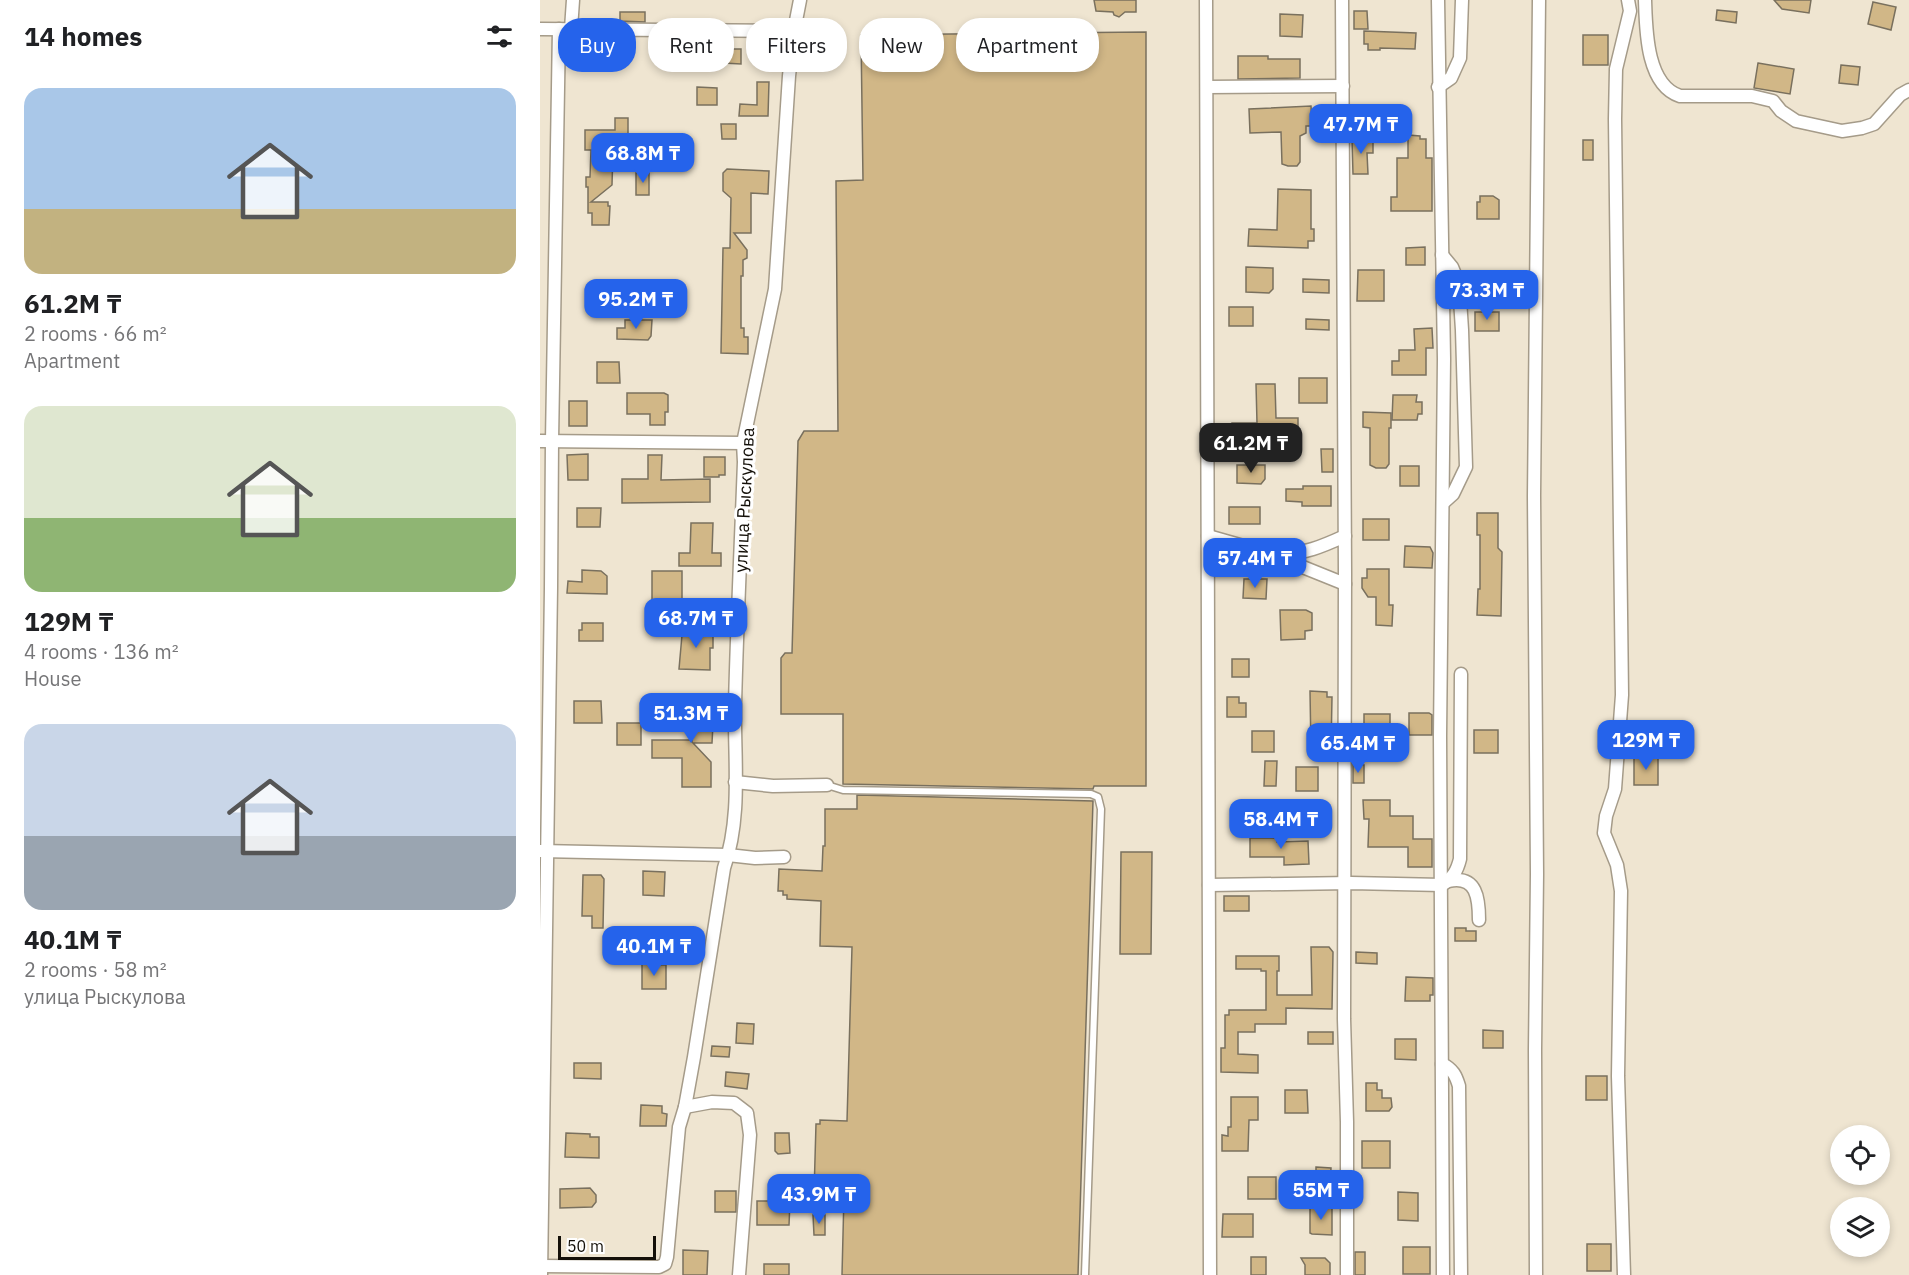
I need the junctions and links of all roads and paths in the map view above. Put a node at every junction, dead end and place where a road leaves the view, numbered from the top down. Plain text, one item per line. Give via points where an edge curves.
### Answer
1 (573, 0) edge
2 (800, 0) edge
3 (1206, 0) edge
4 (1342, 0) edge
5 (1438, 0) edge
6 (1462, 0) edge
7 (1539, 0) edge
8 (1628, 0) edge
9 (1645, 0) edge
10 (568, 18) edge
11 (797, 18) edge
12 (540, 28) edge
13 (558, 29) edge
14 (636, 30) edge
15 (746, 31) edge
16 (563, 72) edge
17 (789, 72) edge
18 (1343, 86) junction
19 (1207, 87) junction
20 (1438, 87) junction
21 (1909, 90) edge
22 (1442, 255) junction
23 (546, 441) edge
24 (743, 443) junction
25 (1443, 503) junction
26 (1208, 536) junction
27 (1345, 536) junction
28 (1268, 553) junction
29 (1345, 584) junction
30 (1461, 675) dead end
31 (735, 782) junction
32 (827, 785) joint
33 (544, 851) edge
34 (728, 855) junction
35 (784, 857) dead end
36 (1446, 883) junction
37 (1345, 884) junction
38 (1209, 885) junction
39 (1479, 920) dead end
40 (1442, 1064) junction
41 (685, 1107) junction
42 (541, 1269) edge
43 (739, 1275) edge
44 (1085, 1275) edge
45 (1210, 1275) edge
46 (1347, 1275) edge
47 (1443, 1275) edge
48 (1461, 1275) edge
49 (1536, 1275) edge
50 (1624, 1275) edge

1 - 10 street
2 - 11 street, улица Рыскулова
3 - 19 street
4 - 18 street
5 - 20 street
6 - 20 street via 1460,58 1451,78
7 - 49 street via 1534,496
8 - 50 street via 1630,11 1616,69 1615,119 1622,694 1615,789 1604,833 1617,865 1621,891 1618,1076
9 - 21 street via 1648,46 1660,80 1670,93 1752,96 1773,101 1796,121 1842,131 1874,124
12 - 13 street
14 - 15 street
16 - 23 street
17 - 24 street, улица Рыскулова via 775,289
18 - 19 street
18 - 27 street
19 - 26 street
20 - 22 street
22 - 25 street
22 - 25 street via 1459,284 1466,467 1453,494
23 - 24 street
23 - 33 street
24 - 31 street, улица Рыскулова
25 - 36 street via 1440,724
26 - 28 street
26 - 38 street
27 - 28 street via 1312,550
27 - 29 street
28 - 29 street
29 - 37 street
30 - 36 street via 1460,859 1457,871
31 - 32 street
31 - 34 street, улица Рыскулова
32 - 44 lane via 843,790 1098,797
33 - 34 street
33 - 42 street
34 - 35 street
34 - 41 street, улица Рыскулова
36 - 37 street
36 - 39 street via 1466,880 1474,888
36 - 40 street
37 - 38 street
37 - 46 street
38 - 45 street
40 - 47 street
40 - 48 street via 1449,1067 1459,1086
41 - 42 street, улица Рыскулова via 679,1127 665,1264 653,1268
41 - 43 street via 734,1103 747,1113 750,1135

